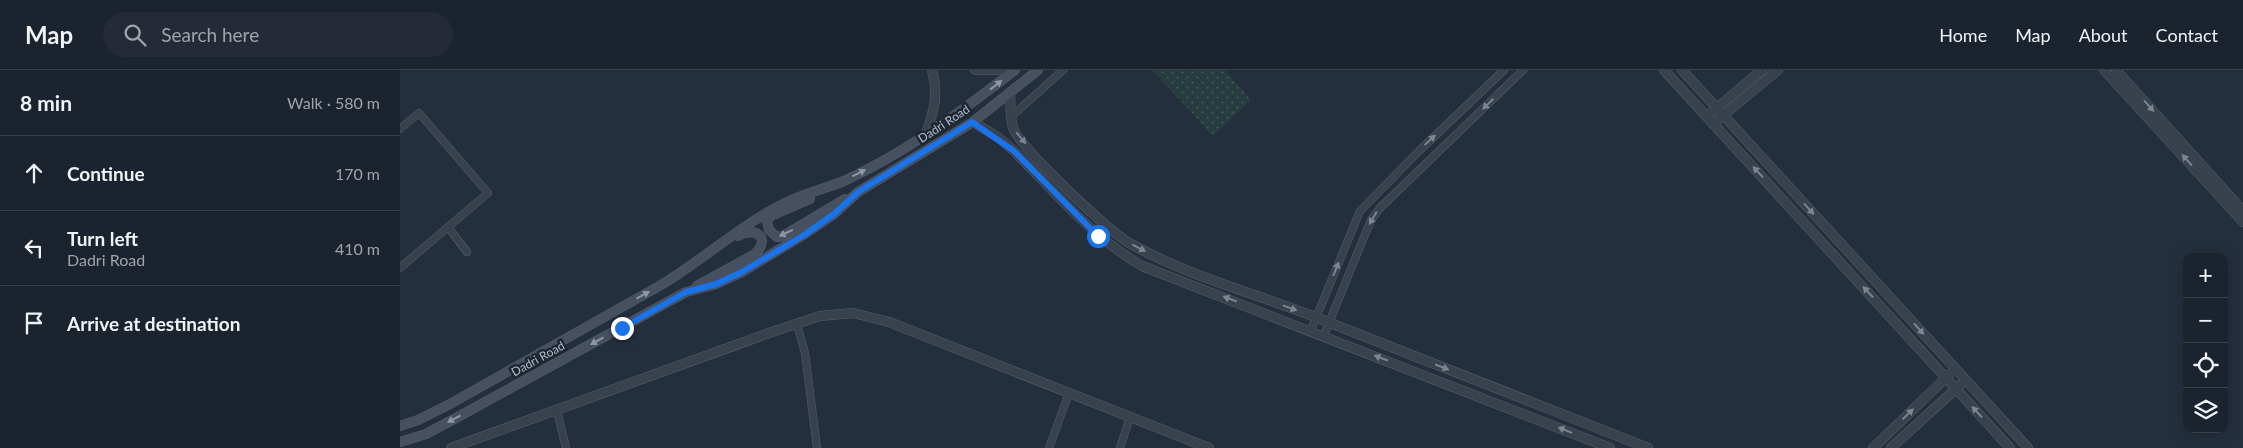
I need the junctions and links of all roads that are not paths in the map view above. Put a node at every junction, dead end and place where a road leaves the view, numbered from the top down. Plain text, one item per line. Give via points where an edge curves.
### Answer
1 (932, 70) edge
2 (975, 70) edge
3 (1003, 70) edge
4 (1015, 70) edge
5 (1038, 70) edge
6 (1063, 70) edge
7 (1504, 70) edge
8 (1524, 70) edge
9 (1664, 70) edge
10 (1682, 70) edge
11 (1762, 70) edge
12 (1778, 70) edge
13 (2104, 70) edge
14 (2116, 70) edge
15 (1010, 92) junction
16 (1720, 111) junction
17 (1011, 116) junction
18 (1710, 120) junction
19 (972, 122) junction
20 (400, 129) edge
21 (926, 134) junction
22 (843, 181) junction
23 (858, 192) junction
24 (2243, 211) edge
25 (2243, 222) edge
26 (448, 227) junction
27 (467, 252) dead end
28 (400, 268) edge
29 (683, 272) junction
30 (686, 292) junction
31 (1316, 318) junction
32 (1329, 324) junction
33 (797, 325) junction
34 (1311, 330) junction
35 (1324, 335) junction
36 (1955, 369) junction
37 (1946, 378) junction
38 (1966, 380) junction
39 (1955, 388) junction
40 (1069, 393) junction
41 (557, 411) junction
42 (1130, 417) junction
43 (400, 426) edge
44 (400, 442) edge
45 (1052, 447) edge
46 (451, 448) edge
47 (566, 448) edge
48 (817, 448) edge
49 (1120, 448) edge
50 (1209, 448) edge
51 (1610, 448) edge
52 (1648, 448) edge
53 (1873, 448) edge
54 (1891, 448) edge
55 (2010, 448) edge
56 (2028, 448) edge

1 - 21 street via 937,90
2 - 3 street
21 -> 4 main road, Dadri Road
5 - 15 main road, Dadri Road
6 - 17 street
31 -> 7 street via 1360,211
8 -> 32 street via 1380,208 1371,220
9 - 18 street
10 - 16 street
11 - 16 street
12 - 16 street
25 -> 13 street
14 -> 24 street
15 - 17 street
15 - 19 main road, Dadri Road
16 - 18 street
16 -> 36 street
17 -> 31 street via 1015,131 1040,162 1108,228 1129,243 1188,270
37 -> 18 street
19 - 23 main road, Dadri Road
34 -> 19 street via 1142,266 1119,253 1014,151
20 - 26 street via 420,113 488,193
22 -> 21 main road, Dadri Road
23 -> 22 main road, Dadri Road via 783,236 777,237 769,230 771,216
22 - 29 main road, Dadri Road via 784,203 754,220 706,252
23 - 30 main road, Dadri Road via 804,235 742,272 716,284
26 - 27 street
26 - 28 street
29 - 30 main road, Dadri Road via 747,231 760,235 762,242 755,254
43 -> 29 main road, Dadri Road via 450,404
30 -> 44 main road, Dadri Road via 426,434
31 - 32 street
31 - 34 street
32 - 35 street
32 -> 52 street
33 - 40 street via 820,316 852,313 888,322
33 - 41 street
33 - 48 street via 805,353
34 - 35 street
51 -> 35 street
36 - 37 street
36 - 38 street
37 - 39 street
53 -> 37 street
38 - 39 street
38 - 56 street
39 - 54 street
55 -> 39 street
40 - 42 street
40 - 45 street
41 - 46 street
41 - 47 street
42 - 49 street
42 - 50 street

